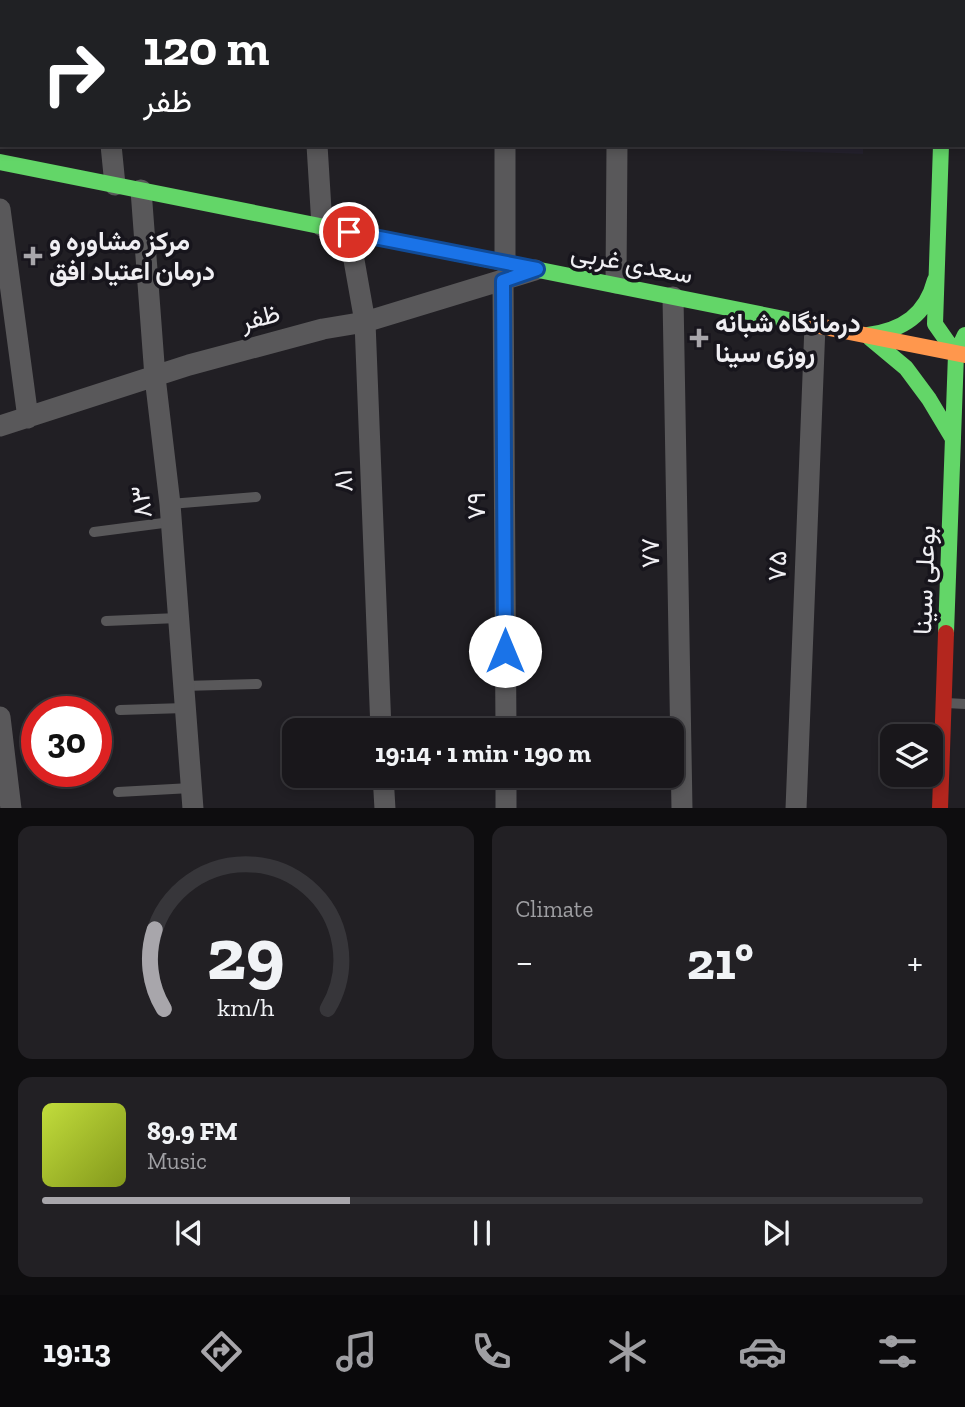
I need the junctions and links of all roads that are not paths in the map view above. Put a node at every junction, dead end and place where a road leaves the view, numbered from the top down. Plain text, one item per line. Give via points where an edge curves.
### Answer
1 (111, 147) edge
2 (317, 147) edge
3 (505, 147) edge
4 (617, 147) edge
5 (941, 147) edge
6 (0, 162) edge
7 (115, 185) junction
8 (141, 190) junction
9 (0, 209) edge
10 (323, 226) junction
11 (349, 232) junction
12 (537, 269) joint
13 (938, 270) junction
14 (504, 272) junction
15 (616, 284) junction
16 (673, 297) junction
17 (365, 322) junction
18 (815, 325) junction
19 (965, 335) edge
20 (867, 336) junction
21 (961, 354) edge
22 (155, 377) junction
23 (28, 418) junction
24 (0, 426) edge
25 (953, 439) junction
26 (256, 497) dead end
27 (170, 513) junction
28 (94, 532) dead end
29 (178, 618) junction
30 (106, 621) dead end
31 (257, 684) dead end
32 (183, 686) junction
33 (944, 703) junction
34 (965, 704) edge
35 (185, 708) junction
36 (120, 710) dead end
37 (0, 717) edge
38 (382, 718) edge
39 (506, 718) edge
40 (384, 788) edge
41 (506, 788) edge
42 (118, 792) dead end
43 (192, 798) edge
44 (11, 808) edge
45 (385, 808) edge
46 (506, 808) edge
47 (682, 808) edge
48 (796, 808) edge
49 (943, 808) edge

1 - 7 street
2 - 10 street
3 - 14 street, ۷۹
4 - 15 street
5 - 13 main road
6 - 7 main road
7 - 8 main road
8 - 10 main road
8 - 22 street, ۸۳
9 - 23 street
10 - 11 main road
11 - 14 main road
11 - 17 street, ۸۱
12 - 14 street, ظفر
12 - 15 main road, سعدی غربی
13 - 20 main road via 929,301 918,313 885,333
13 - 21 main road via 935,324
14 - 17 street, ظفر
14 - 39 street, ۷۹
15 - 16 main road, سعدی غربی
16 - 18 main road, سعدی غربی
16 - 47 street, ۷۷
17 - 22 street, ظفر via 297,336
17 - 38 street, ۸۱
18 - 20 main road, سعدی غربی
18 - 48 street, ۷۵
19 - 21 main road
20 - 21 main road, سعدی غربی
20 - 25 main road via 906,368
21 - 25 main road, بوعلی سینا
22 - 23 street, ظفر
22 - 27 street, ۸۳
23 - 24 street, ظفر
25 - 33 main road, بوعلی سینا via 952,577
26 - 27 lane
27 - 28 lane
27 - 29 street, ۸۳
29 - 30 lane
29 - 32 street, ۸۳
31 - 32 lane
32 - 35 street, ۸۳
33 - 34 lane
33 - 49 main road, بوعلی سینا
35 - 36 lane
35 - 43 street, ۸۳
37 - 44 street
40 - 45 street
41 - 46 street
42 - 43 lane

